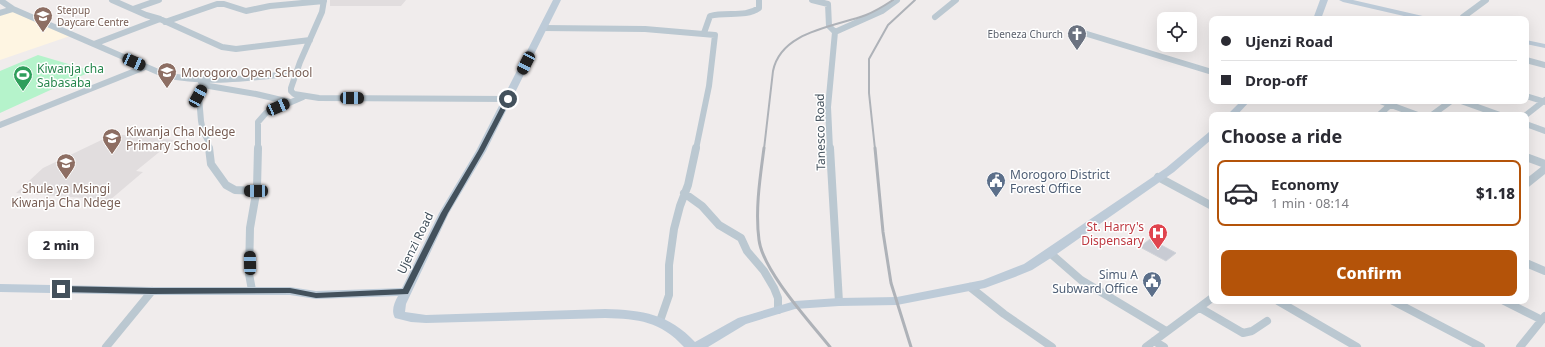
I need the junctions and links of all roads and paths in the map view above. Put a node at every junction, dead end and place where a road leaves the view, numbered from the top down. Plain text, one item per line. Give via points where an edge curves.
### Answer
1 (0, 0) edge
2 (112, 0) edge
3 (159, 0) edge
4 (324, 0) edge
5 (557, 0) edge
6 (759, 0) edge
7 (812, 0) edge
8 (897, 0) edge
9 (956, 0) edge
10 (1324, 0) edge
11 (1342, 0) edge
12 (1486, 0) edge
13 (828, 2) edge
14 (13, 9) junction
15 (133, 9) junction
16 (0, 13) edge
17 (1318, 16) edge
18 (1414, 16) edge
19 (1464, 16) edge
20 (935, 17) dead end
21 (163, 20) junction
22 (542, 28) junction
23 (1074, 30) dead end
24 (835, 32) junction
25 (704, 33) junction
26 (310, 40) junction
27 (1529, 43) edge
28 (94, 44) junction
29 (1545, 46) edge
30 (1529, 61) edge
31 (1545, 65) edge
32 (146, 67) junction
33 (1209, 71) edge
34 (296, 73) junction
35 (198, 81) junction
36 (205, 84) junction
37 (303, 97) junction
38 (1529, 97) edge
39 (508, 99) junction
40 (1544, 101) edge
41 (291, 102) junction
42 (1243, 104) edge
43 (1447, 104) edge
44 (1469, 104) edge
45 (1390, 105) joint
46 (1235, 112) edge
47 (1382, 112) edge
48 (1410, 112) edge
49 (1436, 112) edge
50 (1492, 112) edge
51 (1529, 113) edge
52 (0, 125) edge
53 (1529, 125) edge
54 (1545, 131) edge
55 (1209, 137) edge
56 (1529, 158) edge
57 (1545, 164) edge
58 (1545, 169) edge
59 (1158, 178) junction
60 (1529, 182) edge
61 (256, 191) junction
62 (684, 193) junction
63 (1209, 204) edge
64 (1050, 252) junction
65 (1529, 264) edge
66 (1545, 271) edge
67 (970, 287) junction
68 (0, 288) edge
69 (252, 290) junction
70 (152, 291) junction
71 (405, 292) junction
72 (1209, 300) edge
73 (839, 302) junction
74 (1283, 304) edge
75 (1399, 304) edge
76 (1511, 304) edge
77 (1200, 308) junction
78 (778, 310) junction
79 (1543, 318) edge
80 (660, 321) junction
81 (1267, 321) dead end
82 (1166, 331) junction
83 (1154, 340) junction
84 (106, 347) edge
85 (692, 347) edge
86 (698, 347) edge
87 (1052, 347) edge
88 (1146, 347) edge
89 (1164, 347) edge
90 (1357, 347) edge
91 (1481, 347) edge
92 (1520, 347) edge

1 - 14 street
2 - 15 street
3 - 15 street
4 - 21 street via 246,11 217,4
4 - 26 street via 322,12
5 - 22 street, Ujenzi Road
6 - 25 street via 758,8 754,12 710,16
7 - 13 street
8 - 24 street via 882,11
9 - 20 street
10 - 17 street
11 - 18 street
12 - 19 street
13 - 24 street via 829,26
14 - 16 street
14 - 28 street
15 - 21 street
21 - 26 street via 212,44 230,49
21 - 28 street
22 - 25 street via 645,29
22 - 39 street, Ujenzi Road
23 - 33 street
24 - 73 street, Tanesco Road via 828,107
25 - 62 street via 715,35 714,49 701,126
26 - 34 street
27 - 29 street
28 - 32 street
30 - 31 street
32 - 35 street via 169,77
32 - 52 street
34 - 35 street
34 - 37 street via 291,91 296,96
35 - 36 street
36 - 41 street
36 - 61 street via 198,96 211,164 226,185 235,190
37 - 39 street
37 - 41 street
38 - 40 street
39 - 71 street, Ujenzi Road via 444,213
40 - 51 street
41 - 61 street via 266,113 258,122
42 - 46 street
43 - 49 street
44 - 50 street
45 - 47 street
45 - 48 street
53 - 54 street
55 - 59 street
56 - 57 street
58 - 60 street
59 - 63 street
59 - 64 street
61 - 69 street via 250,228
62 - 78 street via 702,206 719,225 741,238 747,251 774,288 778,298
62 - 80 street via 668,260 669,294
64 - 67 street via 1028,267 985,284
64 - 82 street via 1081,280
65 - 66 street
67 - 73 street via 897,301
67 - 87 street
68 - 70 street
69 - 70 street
69 - 71 street via 316,295
70 - 84 street
71 - 80 street, Ujenzi Road via 399,315 411,318 598,314 627,315
72 - 77 street
73 - 78 street via 795,305
74 - 90 street
75 - 91 street
76 - 79 street
77 - 81 street via 1244,333
77 - 82 street
78 - 86 street via 742,321
79 - 92 street
80 - 85 street, Ujenzi Road via 675,330
82 - 83 street
83 - 88 street
83 - 89 street

